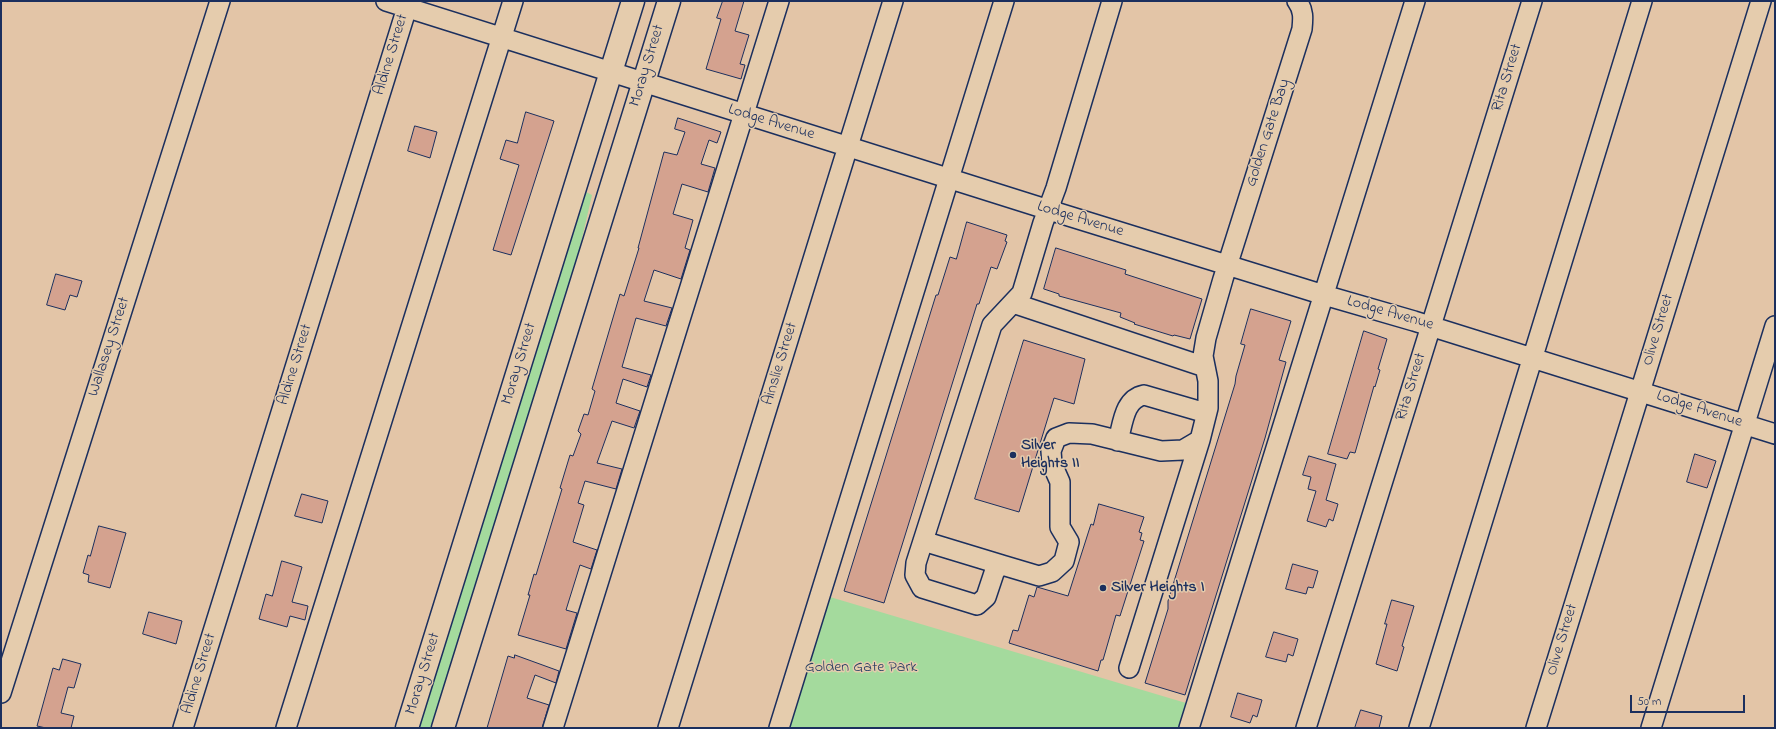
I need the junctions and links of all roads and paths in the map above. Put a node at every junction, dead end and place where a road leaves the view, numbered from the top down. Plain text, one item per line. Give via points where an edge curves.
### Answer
1 (220, 1) edge
2 (386, 1) edge
3 (513, 1) edge
4 (633, 1) edge
5 (669, 1) edge
6 (779, 1) edge
7 (893, 1) edge
8 (1004, 1) edge
9 (1112, 1) edge
10 (1297, 1) edge
11 (1415, 1) edge
12 (1532, 1) edge
13 (1642, 1) edge
14 (1761, 1) edge
15 (408, 4) edge
16 (501, 38) junction
17 (611, 72) junction
18 (643, 82) junction
19 (744, 114) junction
20 (848, 147) junction
21 (949, 178) junction
22 (1049, 210) junction
23 (1228, 265) junction
24 (1324, 295) junction
25 (1013, 303) junction
26 (1431, 326) junction
27 (1775, 326) edge
28 (1532, 358) junction
29 (1205, 367) junction
30 (1640, 392) junction
31 (1206, 414) junction
32 (1745, 425) junction
33 (1775, 434) edge
34 (1118, 440) junction
35 (1200, 440) junction
36 (923, 541) junction
37 (1002, 565) junction
38 (1129, 668) dead end
39 (1, 692) edge
40 (183, 728) edge
41 (286, 728) edge
42 (407, 728) edge
43 (443, 728) edge
44 (553, 728) edge
45 (668, 728) edge
46 (779, 728) edge
47 (1189, 728) edge
48 (1306, 728) edge
49 (1419, 728) edge
50 (1536, 728) edge
51 (1651, 728) edge

1 - 39 street, Wallasey Street
2 - 15 street, Lodge Avenue
3 - 16 street
4 - 17 main road, Moray Street
5 - 18 main road, Moray Street
6 - 19 street
7 - 20 street, Ainslie Street
8 - 21 street
9 - 22 street
10 - 23 street, Golden Gate Bay via 1304,17 1302,30
11 - 24 street
12 - 26 street, Rita Street
13 - 28 street
14 - 30 street, Olive Street
15 - 16 street, Lodge Avenue
15 - 40 street, Aldine Street
16 - 17 street, Lodge Avenue
16 - 41 street
17 - 18 street, Lodge Avenue
17 - 42 main road, Moray Street
18 - 19 street, Lodge Avenue
18 - 43 main road, Moray Street
19 - 20 street, Lodge Avenue
19 - 44 street
20 - 21 street, Lodge Avenue
20 - 45 street, Ainslie Street
21 - 22 street, Lodge Avenue
21 - 46 street
22 - 23 street, Lodge Avenue
22 - 25 street via 1022,293
23 - 24 street, Lodge Avenue
23 - 29 street, Golden Gate Bay via 1206,338 1203,356
24 - 26 street, Lodge Avenue
24 - 47 street
25 - 29 street
25 - 36 street via 992,325
26 - 28 street, Lodge Avenue
26 - 48 street, Rita Street
27 - 32 street
28 - 30 street, Lodge Avenue
28 - 49 street via 1526,385
29 - 31 street, Golden Gate Bay via 1208,381
30 - 32 street, Lodge Avenue
30 - 50 street, Olive Street
31 - 34 street via 1144,395 1135,397 1129,403
31 - 35 street, Golden Gate Bay
32 - 33 street, Lodge Avenue
32 - 51 street
34 - 35 street via 1160,451 1183,450
34 - 37 street via 1069,432 1056,438 1051,451 1052,464 1060,482 1060,527 1069,542 1064,561 1052,572 1040,576
35 - 38 street, Golden Gate Bay
36 - 37 street
36 - 37 street via 915,575 922,588 977,605 986,597 995,570

